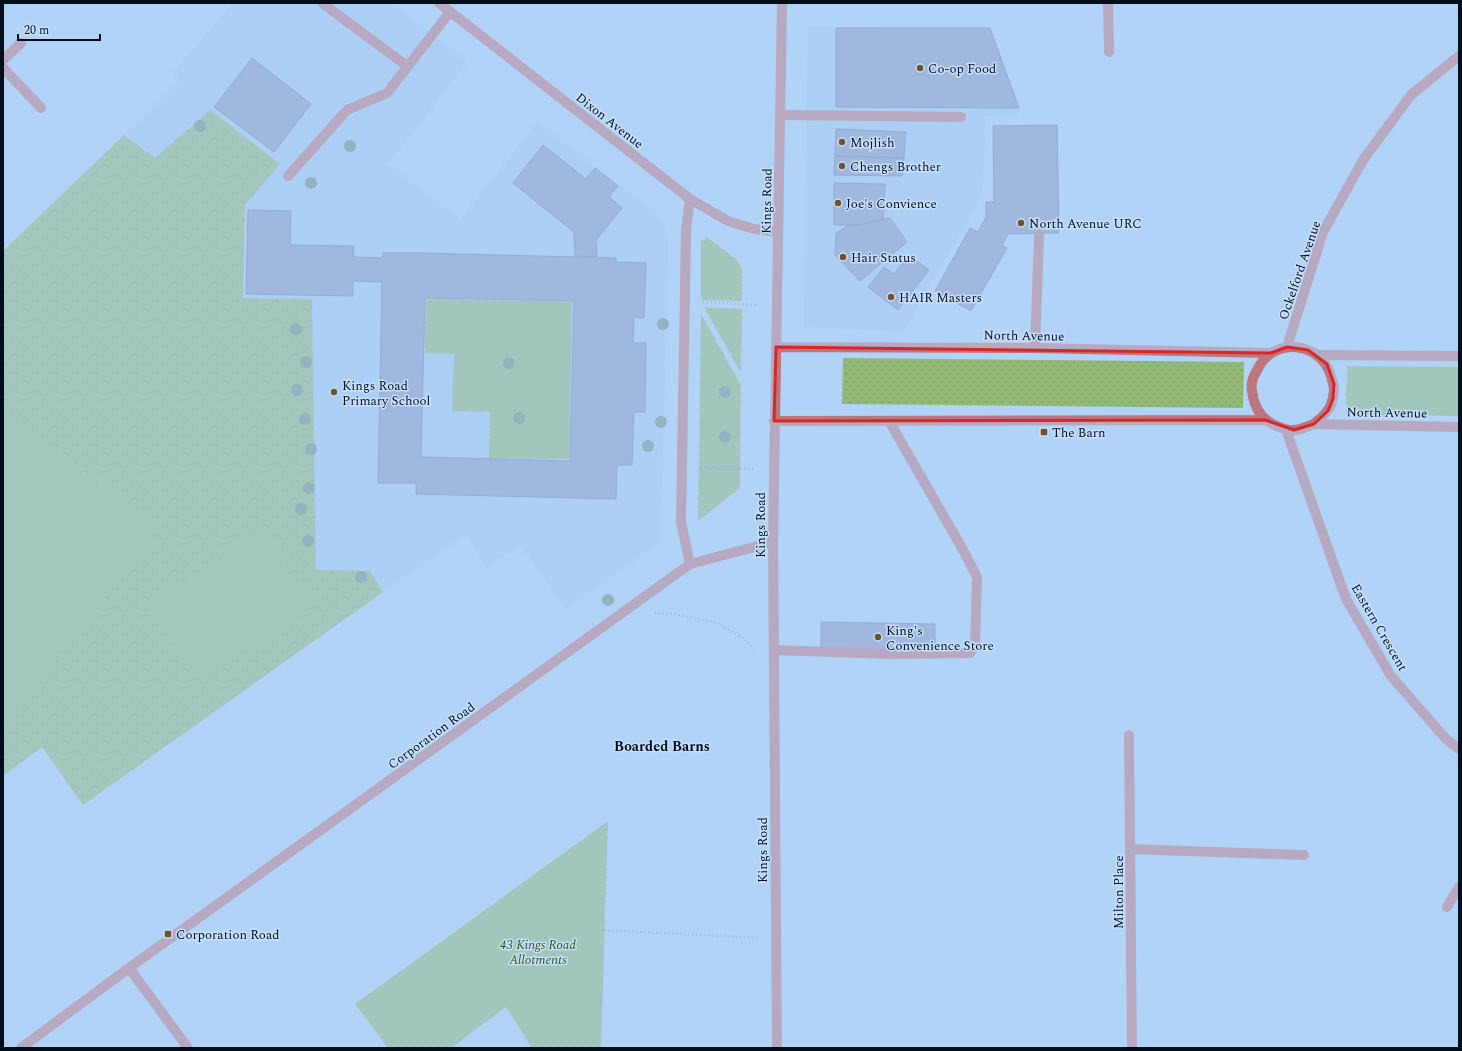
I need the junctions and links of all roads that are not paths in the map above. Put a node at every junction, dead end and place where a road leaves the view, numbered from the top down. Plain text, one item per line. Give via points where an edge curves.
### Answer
1 (322, 3) edge
2 (439, 3) edge
3 (782, 3) edge
4 (1108, 3) edge
5 (450, 12) junction
6 (21, 43) dead end
7 (1109, 52) dead end
8 (1459, 56) edge
9 (3, 60) edge
10 (407, 66) junction
11 (3, 68) edge
12 (42, 108) dead end
13 (780, 114) junction
14 (962, 117) dead end
15 (288, 176) dead end
16 (690, 199) junction
17 (778, 232) junction
18 (1039, 236) dead end
19 (776, 347) junction
20 (1287, 347) junction
21 (1035, 348) junction
22 (1271, 353) junction
23 (1318, 356) junction
24 (1459, 356) edge
25 (1265, 420) junction
26 (774, 421) junction
27 (889, 421) junction
28 (1314, 424) junction
29 (1459, 427) edge
30 (1286, 430) junction
31 (772, 542) junction
32 (690, 564) junction
33 (774, 650) junction
34 (1130, 735) dead end
35 (1459, 749) edge
36 (1130, 849) junction
37 (1304, 855) dead end
38 (1459, 887) edge
39 (1446, 907) dead end
40 (129, 968) junction
41 (20, 1048) edge
42 (188, 1048) edge
43 (777, 1048) edge
44 (1132, 1048) edge

1 - 10 street
2 - 5 street, Dixon Avenue
3 - 13 street, Kings Road
4 - 7 street
5 - 10 street
5 - 16 street, Dixon Avenue
6 - 9 street
8 - 20 street, Ockelford Avenue via 1411,95 1363,160 1323,232
10 - 15 street via 387,93 348,110
11 - 12 street
13 - 14 street
13 - 17 street, Kings Road
16 - 17 street, Dixon Avenue via 728,221 754,229
16 - 32 street via 686,230 681,522
17 - 19 street, Kings Road
18 - 21 street
19 - 21 street, North Avenue
19 - 26 street, Kings Road
20 - 22 street, North Avenue
20 - 23 street, North Avenue via 1308,350
21 - 22 street, North Avenue
22 - 25 street, North Avenue via 1253,377 1251,386 1253,401
23 - 24 street, North Avenue
23 - 28 street, North Avenue via 1326,364 1334,384 1333,399 1328,411
25 - 27 street
25 - 30 street
26 - 27 street
26 - 31 street, Kings Road
27 - 33 street via 977,577 975,646 970,653 890,654
28 - 29 street, North Avenue
28 - 30 street, North Avenue
30 - 35 street, Eastern Crescent via 1346,599 1391,676 1446,739
31 - 32 street, Corporation Road
31 - 33 street, Kings Road
32 - 40 street, Corporation Road
33 - 43 street, Kings Road
34 - 36 street, Milton Place
36 - 37 street
36 - 44 street, Milton Place
38 - 39 street
40 - 41 street, Corporation Road
40 - 42 street

